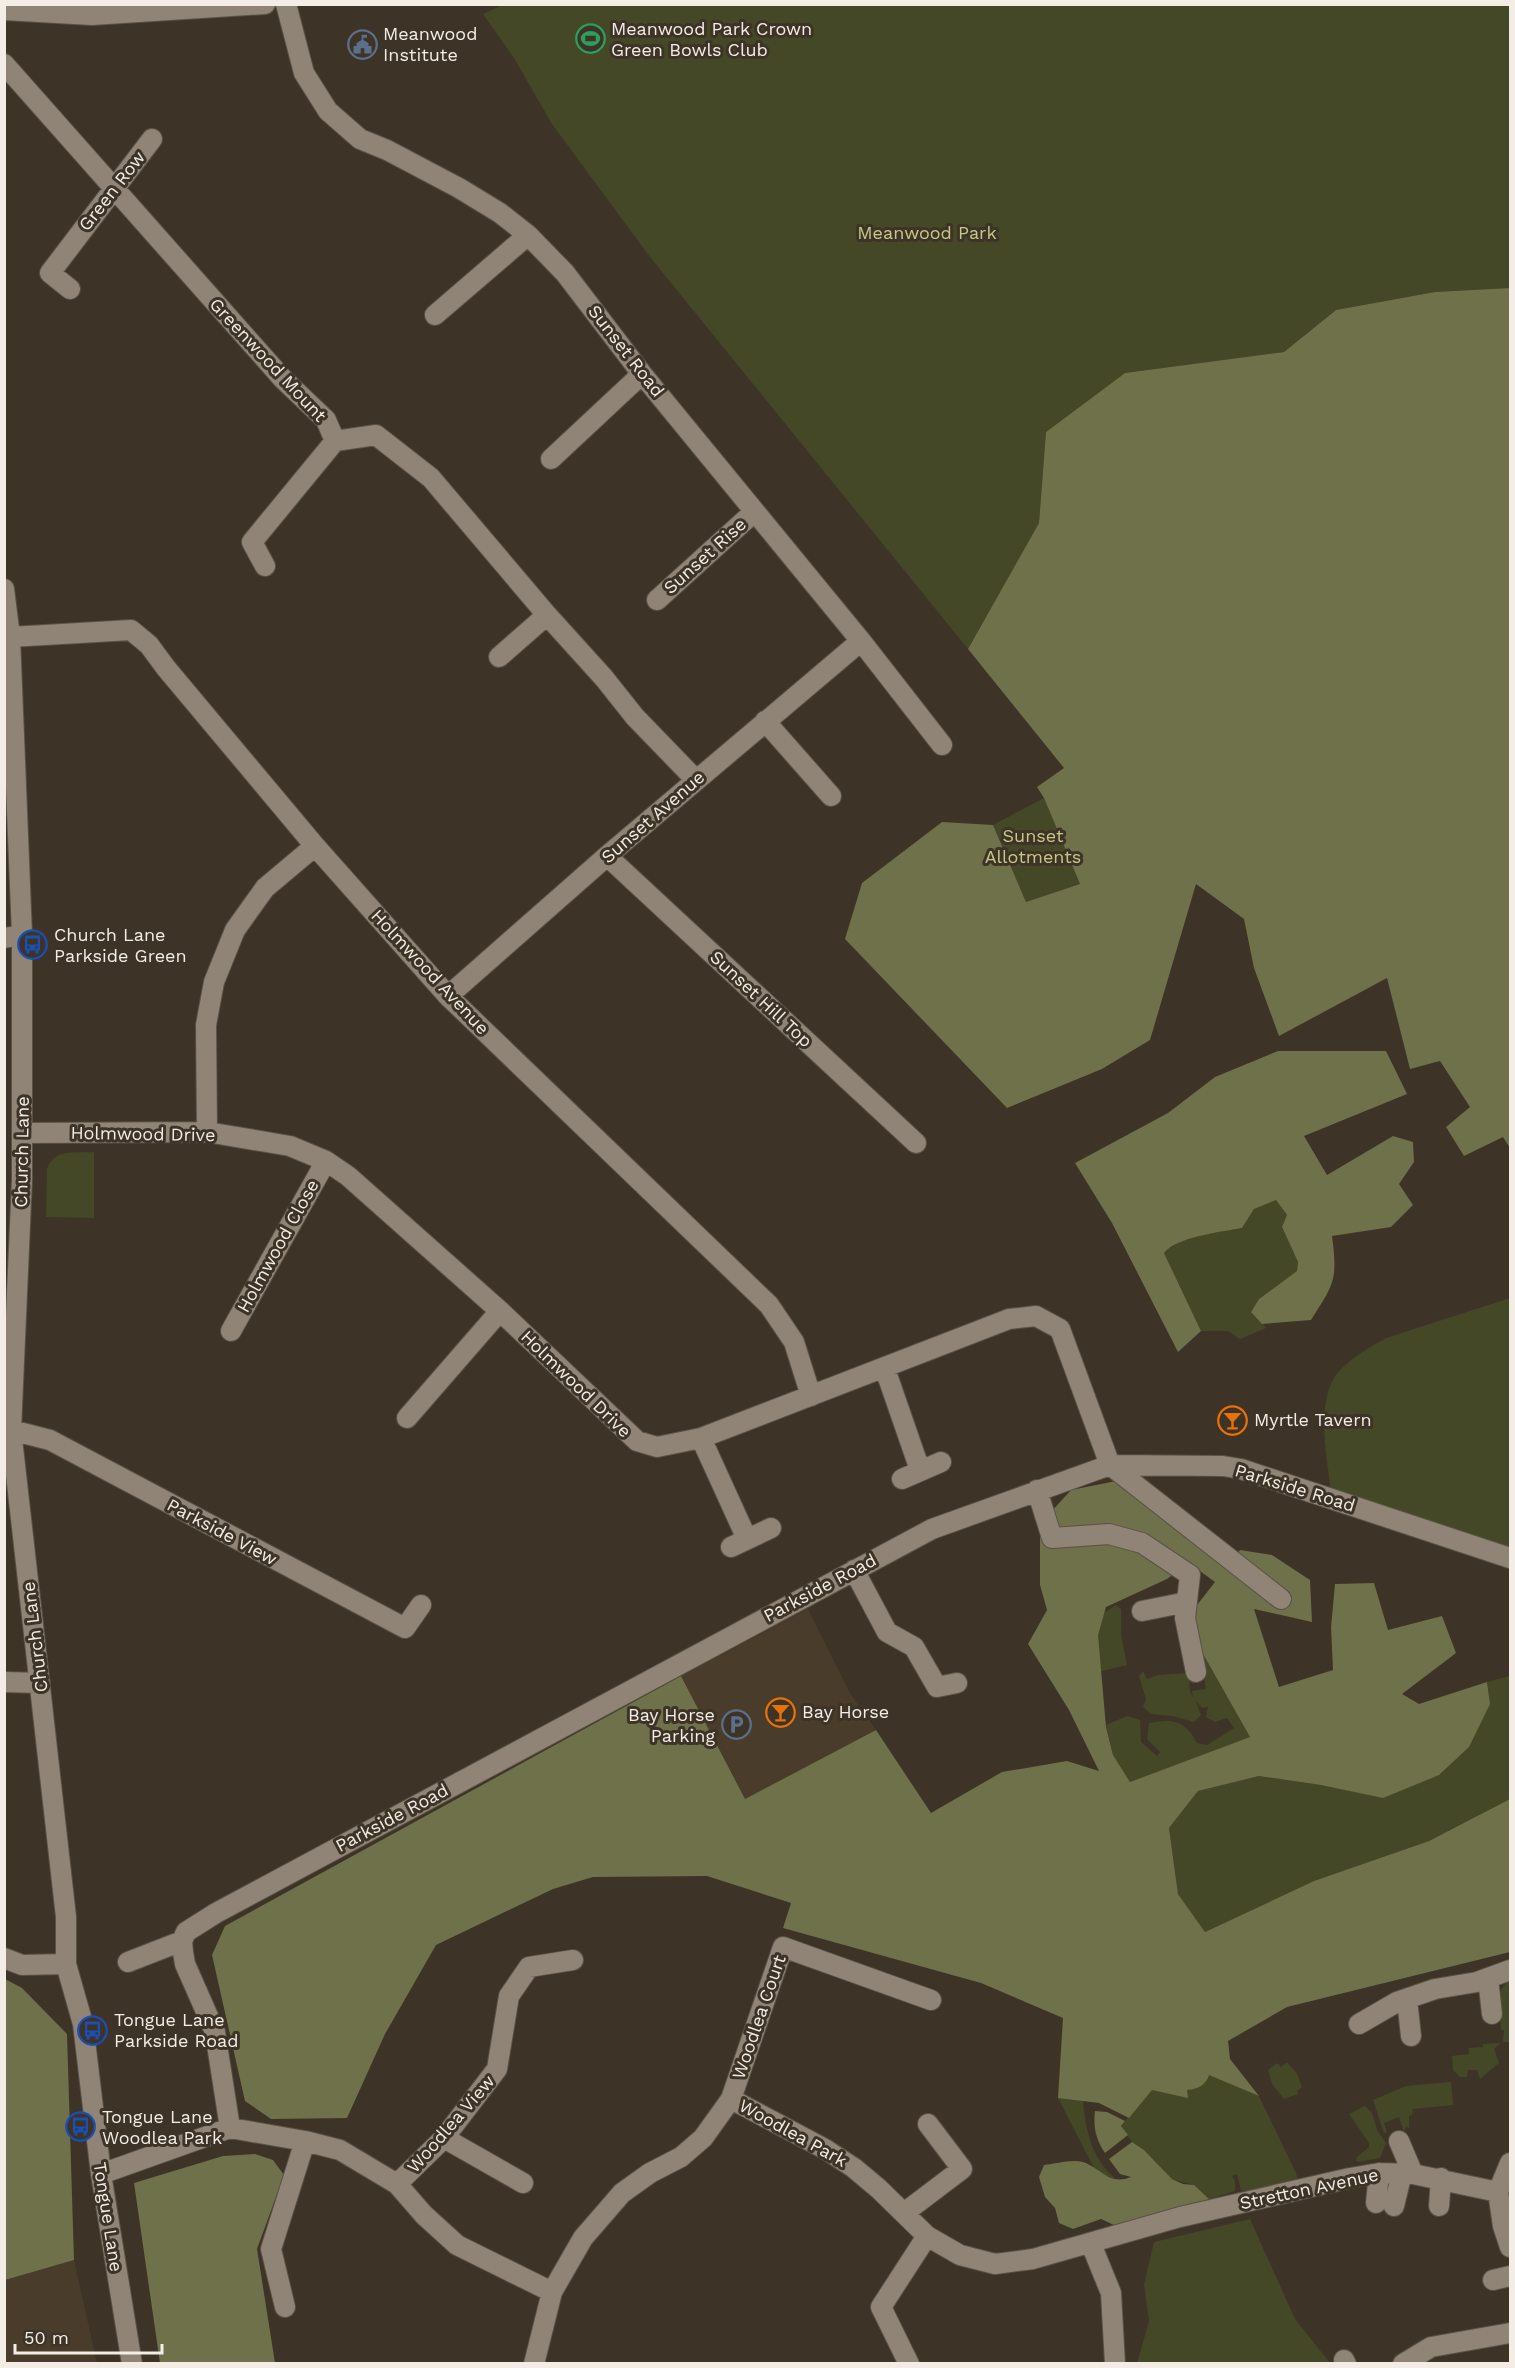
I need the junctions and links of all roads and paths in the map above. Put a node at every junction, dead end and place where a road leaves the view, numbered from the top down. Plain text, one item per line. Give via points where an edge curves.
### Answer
1 (265, 4) edge
2 (286, 4) edge
3 (4, 10) edge
4 (4, 64) edge
5 (152, 139) dead end
6 (113, 188) junction
7 (528, 235) junction
8 (70, 289) dead end
9 (435, 315) dead end
10 (642, 374) junction
11 (335, 441) junction
12 (551, 459) dead end
13 (754, 512) junction
14 (265, 566) dead end
15 (4, 589) edge
16 (657, 600) dead end
17 (547, 615) junction
18 (10, 637) junction
19 (861, 641) junction
20 (499, 657) dead end
21 (765, 721) junction
22 (942, 745) dead end
23 (696, 780) junction
24 (831, 796) dead end
25 (315, 846) junction
26 (607, 856) junction
27 (14, 937) edge
28 (448, 996) junction
29 (207, 1132) junction
30 (23, 1133) junction
31 (916, 1143) dead end
32 (326, 1161) junction
33 (13, 1180) edge
34 (500, 1311) junction
35 (231, 1331) dead end
36 (885, 1369) junction
37 (811, 1396) junction
38 (407, 1418) dead end
39 (11, 1430) junction
40 (701, 1437) junction
41 (941, 1462) dead end
42 (1110, 1465) junction
43 (1037, 1490) junction
44 (771, 1528) dead end
45 (1510, 1558) edge
46 (854, 1570) junction
47 (1281, 1599) dead end
48 (1187, 1602) junction
49 (421, 1605) dead end
50 (1142, 1611) dead end
51 (1196, 1672) dead end
52 (4, 1682) edge
53 (40, 1683) junction
54 (957, 1683) dead end
55 (182, 1941) junction
56 (4, 1958) edge
57 (573, 1960) dead end
58 (128, 1962) dead end
59 (66, 1965) junction
60 (1510, 1970) edge
61 (1488, 1978) junction
62 (1407, 1999) junction
63 (931, 2000) dead end
64 (1492, 2014) dead end
65 (1359, 2024) dead end
66 (1411, 2036) dead end
67 (731, 2099) junction
68 (928, 2124) dead end
69 (230, 2128) junction
70 (444, 2138) junction
71 (305, 2141) junction
72 (1399, 2141) dead end
73 (1510, 2163) edge
74 (1379, 2173) junction
75 (101, 2174) junction
76 (1407, 2174) junction
77 (1441, 2178) junction
78 (523, 2183) dead end
79 (398, 2184) junction
80 (1498, 2192) junction
81 (1439, 2206) dead end
82 (904, 2213) junction
83 (1507, 2220) edge
84 (927, 2235) junction
85 (1091, 2244) junction
86 (1510, 2247) edge
87 (552, 2292) junction
88 (285, 2307) dead end
89 (1510, 2333) edge
90 (132, 2364) edge
91 (534, 2364) edge
92 (909, 2364) edge
93 (1115, 2364) edge
94 (1402, 2364) edge

1 - 3 street via 92,15
2 - 7 street, Sunset Road via 304,73 328,111 360,139 459,188
4 - 6 street, Greenwood Mount
5 - 6 street, Green Row
6 - 8 street, Green Row via 50,273
6 - 11 street, Greenwood Mount via 283,380 326,420
7 - 9 street
7 - 10 street, Sunset Road via 565,273
10 - 12 street
10 - 13 street, Sunset Road
11 - 14 street via 252,543
11 - 17 street, Greenwood Mount via 376,435 431,478
13 - 16 street, Sunset Rise
13 - 19 street, Sunset Road
15 - 18 street, Church Lane
17 - 20 street
17 - 23 street, Greenwood Mount via 635,717
18 - 25 street, Holmwood Avenue via 131,630 149,645
18 - 27 street, Church Lane
19 - 21 street, Sunset Avenue
19 - 22 street, Sunset Road
21 - 23 street, Sunset Avenue
21 - 24 street
23 - 26 street, Sunset Avenue
25 - 28 street, Holmwood Avenue
25 - 29 street via 265,888 235,930 214,982 206,1025
26 - 28 street, Sunset Avenue
26 - 31 street, Sunset Hill Top
27 - 30 street, Church Lane
28 - 37 street, Holmwood Avenue via 769,1305 794,1342
29 - 30 street, Holmwood Drive
29 - 32 street, Holmwood Drive via 290,1146
30 - 33 street, Church Lane
32 - 34 street, Holmwood Drive
32 - 35 street, Holmwood Close
33 - 39 street, Church Lane
34 - 38 street
34 - 40 street, Holmwood Drive via 637,1441 657,1447
36 - 37 street, Holmwood Drive
36 - 41 street via 911,1474
36 - 42 street, Holmwood Drive via 1009,1319 1036,1316 1060,1329
37 - 40 street, Holmwood Drive
39 - 49 street, Parkside View via 50,1440 405,1629
39 - 53 street, Church Lane
40 - 44 street via 739,1543
42 - 43 street, Parkside Road
42 - 45 street, Parkside Road via 1241,1469
42 - 47 street
43 - 46 street, Parkside Road via 932,1529
43 - 48 street via 1052,1538 1109,1534 1142,1543 1190,1575
46 - 54 street via 887,1632 914,1647 937,1687
46 - 55 street, Parkside Road via 216,1913 186,1932
48 - 50 street
48 - 51 street via 1185,1618
52 - 53 street
53 - 59 street, Church Lane via 66,1917
55 - 58 street, Parkside Road
55 - 69 street via 184,1964 215,2032
56 - 59 street via 22,1965
57 - 70 street, Woodlea View via 529,1967 509,1996 497,2069
59 - 75 street, Tongue Lane via 83,2025
60 - 61 street
61 - 62 street
61 - 64 street
62 - 65 street
62 - 66 street
63 - 67 street, Woodlea Court via 783,1947
67 - 82 street, Woodlea Park via 854,2168
67 - 87 street, Woodlea Park via 703,2138 681,2157 622,2193 583,2238
68 - 82 street via 962,2169
69 - 71 street
69 - 75 street
70 - 78 street
70 - 79 street, Woodlea View
71 - 79 street via 340,2150
71 - 88 street via 271,2248
72 - 76 street
73 - 80 street
74 - 76 street, Stretton Avenue
74 - 76 street via 1385,2205
74 - 85 street, Stretton Avenue via 1180,2217
75 - 90 street, Tongue Lane
76 - 77 street, Stretton Avenue
77 - 80 street, Stretton Avenue
77 - 81 street
79 - 87 street via 457,2245
80 - 83 street
82 - 84 street, Woodlea Park
83 - 86 street
84 - 85 street, Woodlea Park via 960,2255 995,2264
84 - 92 street via 881,2307
85 - 93 street via 1111,2293
87 - 91 street, Woodlea Park
89 - 94 street via 1431,2347

